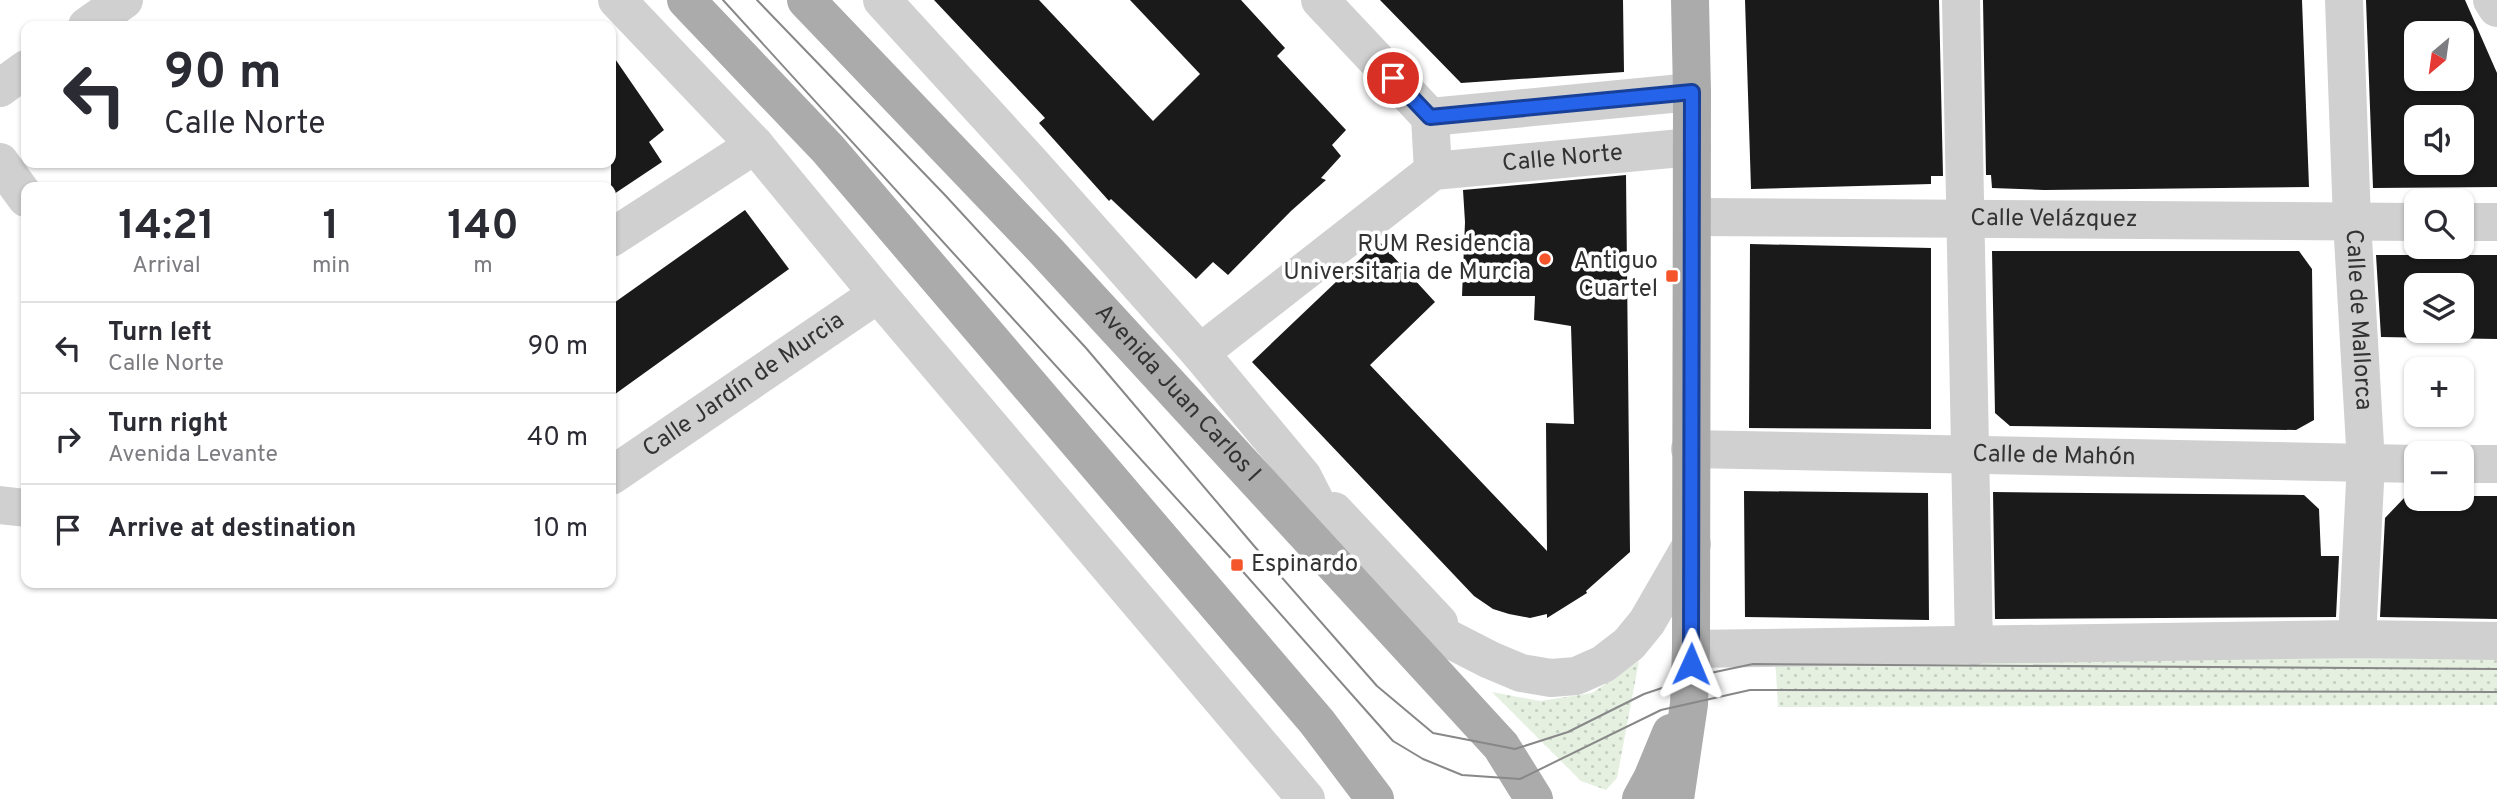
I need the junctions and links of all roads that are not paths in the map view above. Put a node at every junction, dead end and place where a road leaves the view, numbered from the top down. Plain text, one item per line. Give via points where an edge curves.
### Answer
1 (124, 0) edge
2 (617, 0) edge
3 (686, 0) edge
4 (806, 0) edge
5 (882, 0) edge
6 (1320, 0) edge
7 (1690, 0) edge
8 (1961, 0) edge
9 (2344, 0) edge
10 (2492, 0) edge
11 (2497, 8) edge
12 (94, 21) edge
13 (21, 73) edge
14 (0, 88) edge
15 (1692, 92) junction
16 (1430, 117) junction
17 (755, 145) junction
18 (1692, 147) junction
19 (0, 162) edge
20 (1433, 171) junction
21 (21, 191) edge
22 (1692, 217) junction
23 (1966, 219) junction
24 (2352, 222) junction
25 (2404, 222) edge
26 (2474, 222) edge
27 (2497, 222) edge
28 (616, 235) edge
29 (878, 294) junction
30 (1200, 354) junction
31 (1690, 449) junction
32 (1970, 453) junction
33 (2366, 463) junction
34 (2404, 464) edge
35 (2474, 464) edge
36 (2497, 464) edge
37 (616, 473) edge
38 (1303, 477) junction
39 (0, 505) edge
40 (21, 507) edge
41 (1692, 544) junction
42 (1363, 595) junction
43 (2357, 639) junction
44 (1454, 640) junction
45 (2497, 641) edge
46 (1975, 646) junction
47 (1692, 649) junction
48 (1306, 799) edge
49 (1374, 799) edge
50 (1534, 799) edge
51 (1641, 799) edge
52 (1675, 799) edge

1 - 12 street
2 - 17 street
3 - 49 main road via 838,160 1317,722
4 - 42 main road, Avenida Juan Carlos I
5 - 30 street
6 - 16 street
7 - 15 main road
8 - 23 street
9 - 24 street, Calle de Mallorca
10 - 11 street
13 - 14 street
15 - 16 street
15 - 18 main road
16 - 20 street
17 - 28 street
17 - 29 street
18 - 20 street, Calle Norte
18 - 22 main road
19 - 21 street
20 - 30 street
22 - 23 street, Calle Velázquez
22 - 31 main road
23 - 24 street, Calle Velázquez
23 - 32 street
24 - 25 street, Calle Velázquez
24 - 33 street, Calle de Mallorca
26 - 27 street
29 - 37 street, Calle Jardín de Murcia
29 - 48 street
30 - 38 street
31 - 32 street, Calle de Mahón
31 - 41 main road
32 - 33 street, Calle de Mahón
32 - 46 street
33 - 34 street, Calle de Mahón
33 - 43 street, Calle de Mallorca
35 - 36 street
38 - 42 street
38 - 44 street
39 - 40 street
41 - 44 street via 1647,622 1629,644 1603,664 1576,676 1521,673
41 - 47 main road
42 - 44 street
42 - 50 main road, Avenida Juan Carlos I via 1501,746
43 - 45 street
43 - 46 street
46 - 47 street
47 - 51 main road via 1670,736
47 - 52 main road

